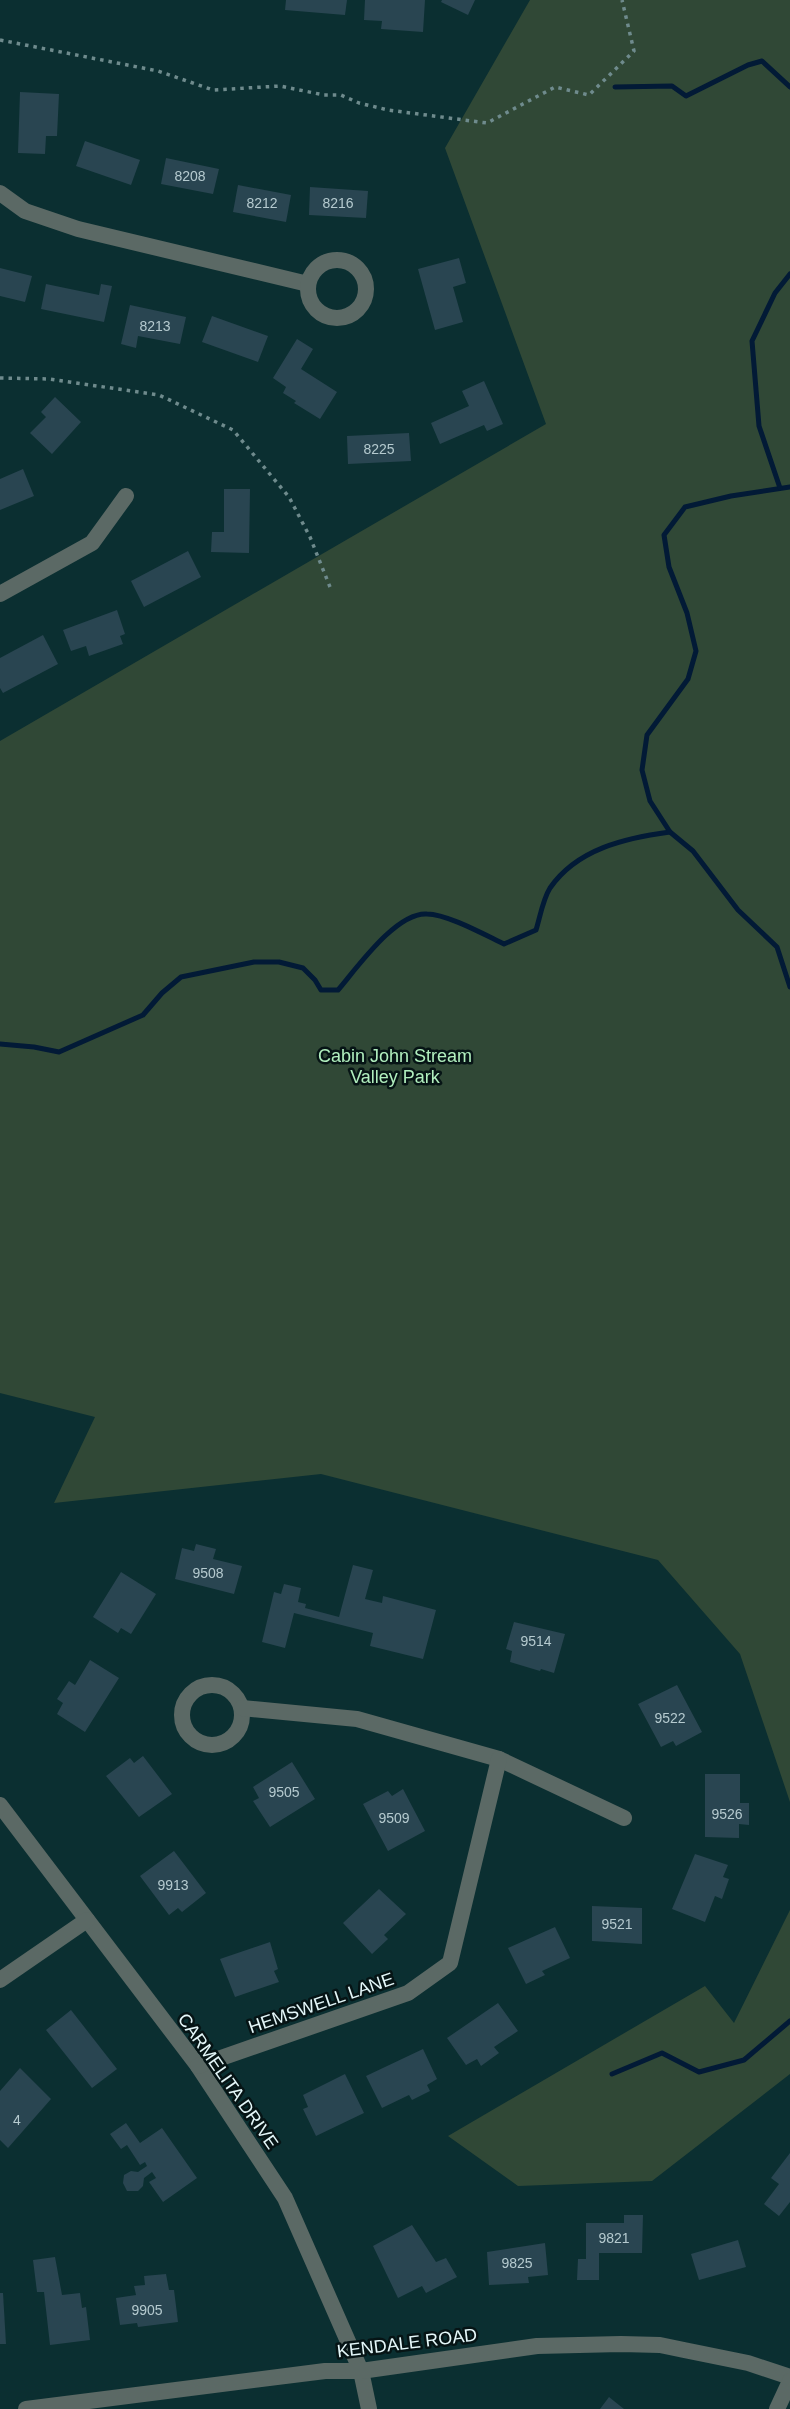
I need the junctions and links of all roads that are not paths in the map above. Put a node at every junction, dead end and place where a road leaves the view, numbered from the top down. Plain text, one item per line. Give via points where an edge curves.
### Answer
1 (0, 193) edge
2 (309, 284) dead end
3 (126, 496) dead end
4 (0, 594) edge
5 (242, 1708) dead end
6 (499, 1759) junction
7 (0, 1805) edge
8 (624, 1818) dead end
9 (87, 1920) junction
10 (0, 1980) edge
11 (198, 2066) junction
12 (361, 2371) junction
13 (790, 2379) edge
14 (26, 2409) edge
15 (369, 2409) edge
16 (777, 2409) edge

1 - 2 street via 24,211 78,229
3 - 4 street via 92,542
5 - 6 street via 357,1719
6 - 8 street
6 - 11 street, HEMSWELL LANE via 450,1962 408,1993
7 - 9 street, CARMELITA DRIVE
9 - 10 street
9 - 11 street, CARMELITA DRIVE
11 - 12 street, CARMELITA DRIVE via 285,2198
12 - 13 street, KENDALE ROAD via 537,2346 621,2344 660,2345 748,2363
12 - 14 street, KENDALE ROAD via 325,2371
12 - 15 street, CARMELITA DRIVE
13 - 16 street

